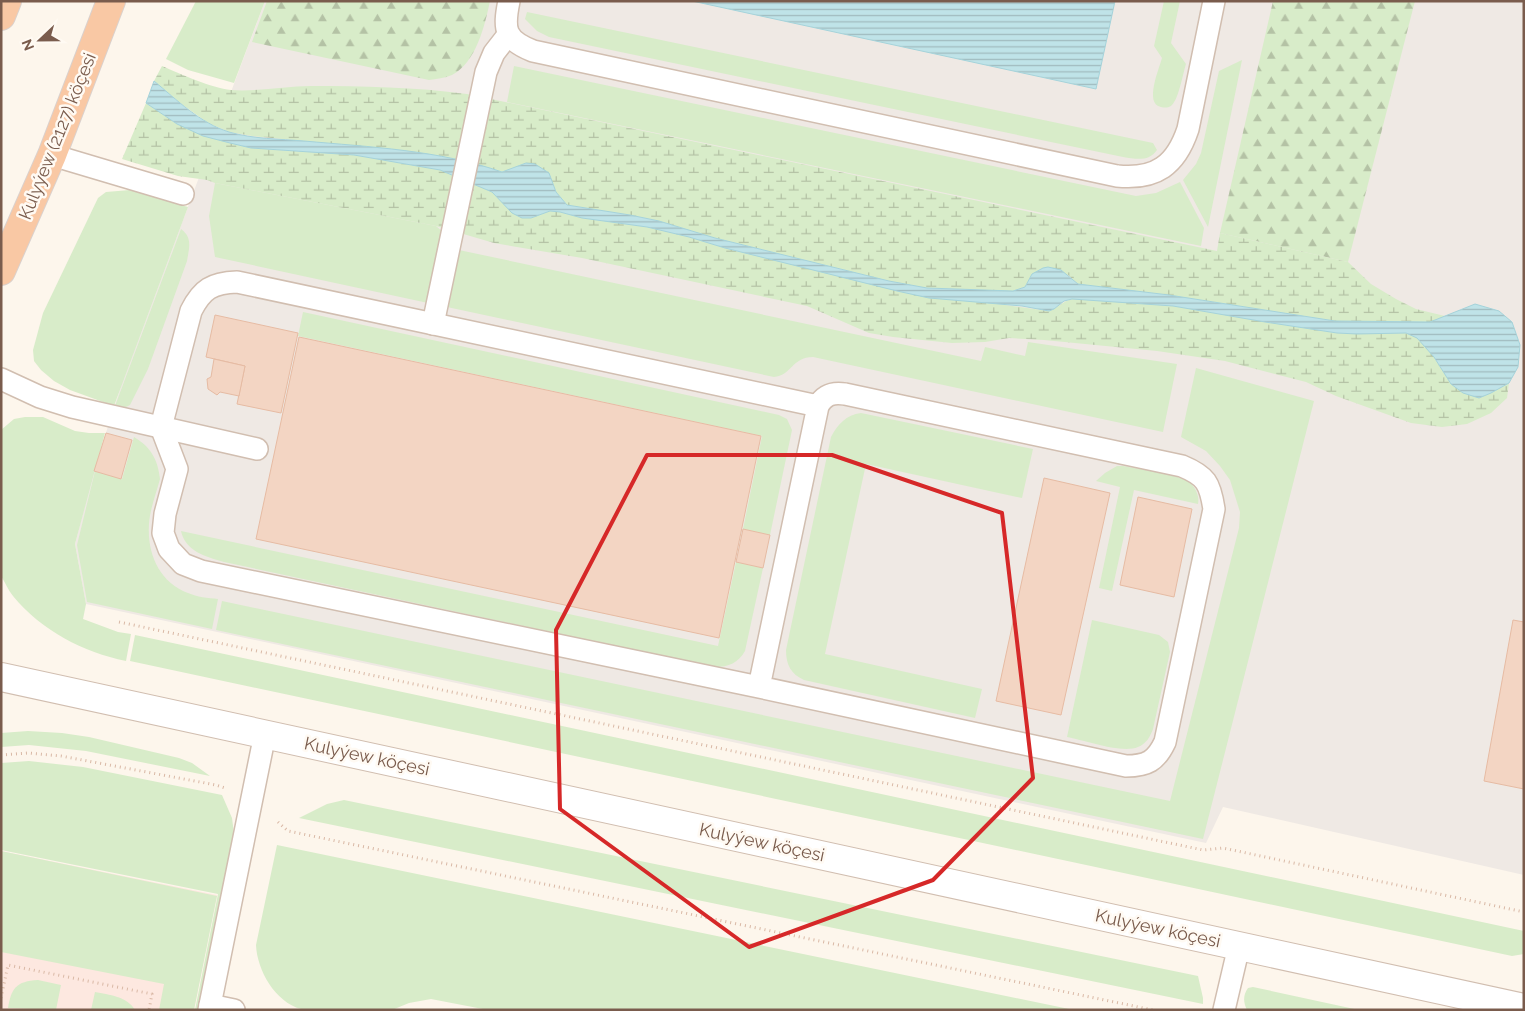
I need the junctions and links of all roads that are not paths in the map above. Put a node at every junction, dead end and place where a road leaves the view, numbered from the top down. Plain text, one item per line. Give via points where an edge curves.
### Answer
1 (7, 1) edge
2 (111, 1) edge
3 (509, 1) edge
4 (1214, 1) edge
5 (1, 16) edge
6 (508, 35) junction
7 (52, 155) junction
8 (183, 194) dead end
9 (1, 271) edge
10 (433, 324) junction
11 (1, 379) edge
12 (818, 406) junction
13 (161, 427) junction
14 (257, 449) dead end
15 (1, 677) edge
16 (758, 687) junction
17 (265, 734) junction
18 (1239, 946) junction
19 (210, 1007) edge
20 (1524, 1008) edge
21 (234, 1010) edge
22 (1224, 1010) edge

1 - 5 highway
2 - 7 highway, Kulyýew (2127) köçesi
3 - 6 lane
4 - 6 lane via 1183,144 1166,166 1134,178 534,51 519,46
6 - 10 lane via 494,53 486,72
7 - 8 lane
7 - 9 highway, Kulyýew (2127) köçesi
10 - 12 lane
10 - 13 lane via 236,282 223,282 198,297 192,311
11 - 13 lane via 40,398 72,408
12 - 16 lane
12 - 16 lane via 830,394 845,394 1182,466 1206,481 1214,509 1165,742 1150,762 1126,766
13 - 14 lane
13 - 16 lane via 176,469 163,533 169,549 183,564 211,573
15 - 17 street, Kulyýew köçesi
17 - 18 street, Kulyýew köçesi
17 - 19 lane
18 - 20 street, Kulyýew köçesi
18 - 22 lane
19 - 21 lane

